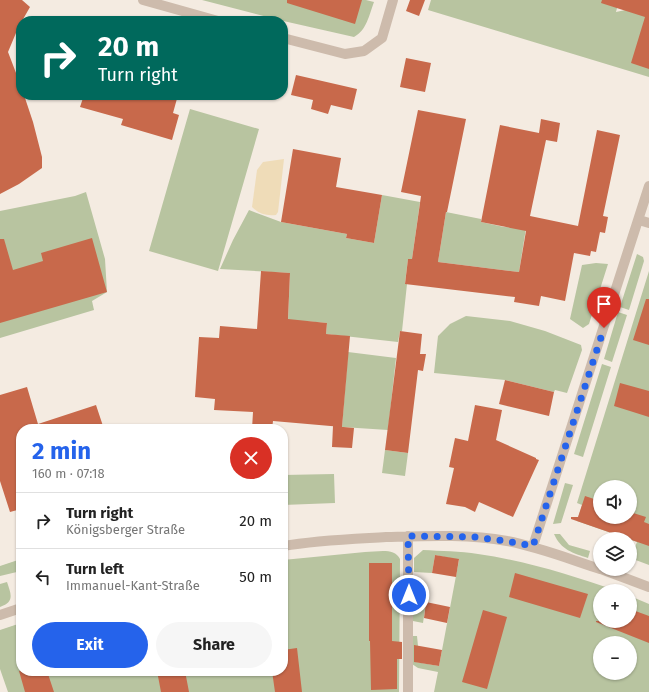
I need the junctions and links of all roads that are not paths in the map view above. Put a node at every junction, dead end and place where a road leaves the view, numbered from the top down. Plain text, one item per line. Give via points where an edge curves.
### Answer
1 (143, 0) edge
2 (394, 0) edge
3 (200, 16) edge
4 (288, 39) edge
5 (649, 186) edge
6 (638, 220) junction
7 (649, 223) edge
8 (408, 536) junction
9 (288, 545) edge
10 (533, 546) junction
11 (593, 567) edge
12 (619, 576) edge
13 (649, 587) edge
14 (16, 610) edge
15 (0, 615) edge
16 (408, 692) edge

1 - 3 street
2 - 4 street via 382,38 364,51 345,54
5 - 6 street
6 - 7 street
6 - 10 street
8 - 9 street via 331,540
8 - 10 street via 475,537
8 - 16 street
10 - 11 street
12 - 13 street
14 - 15 street

